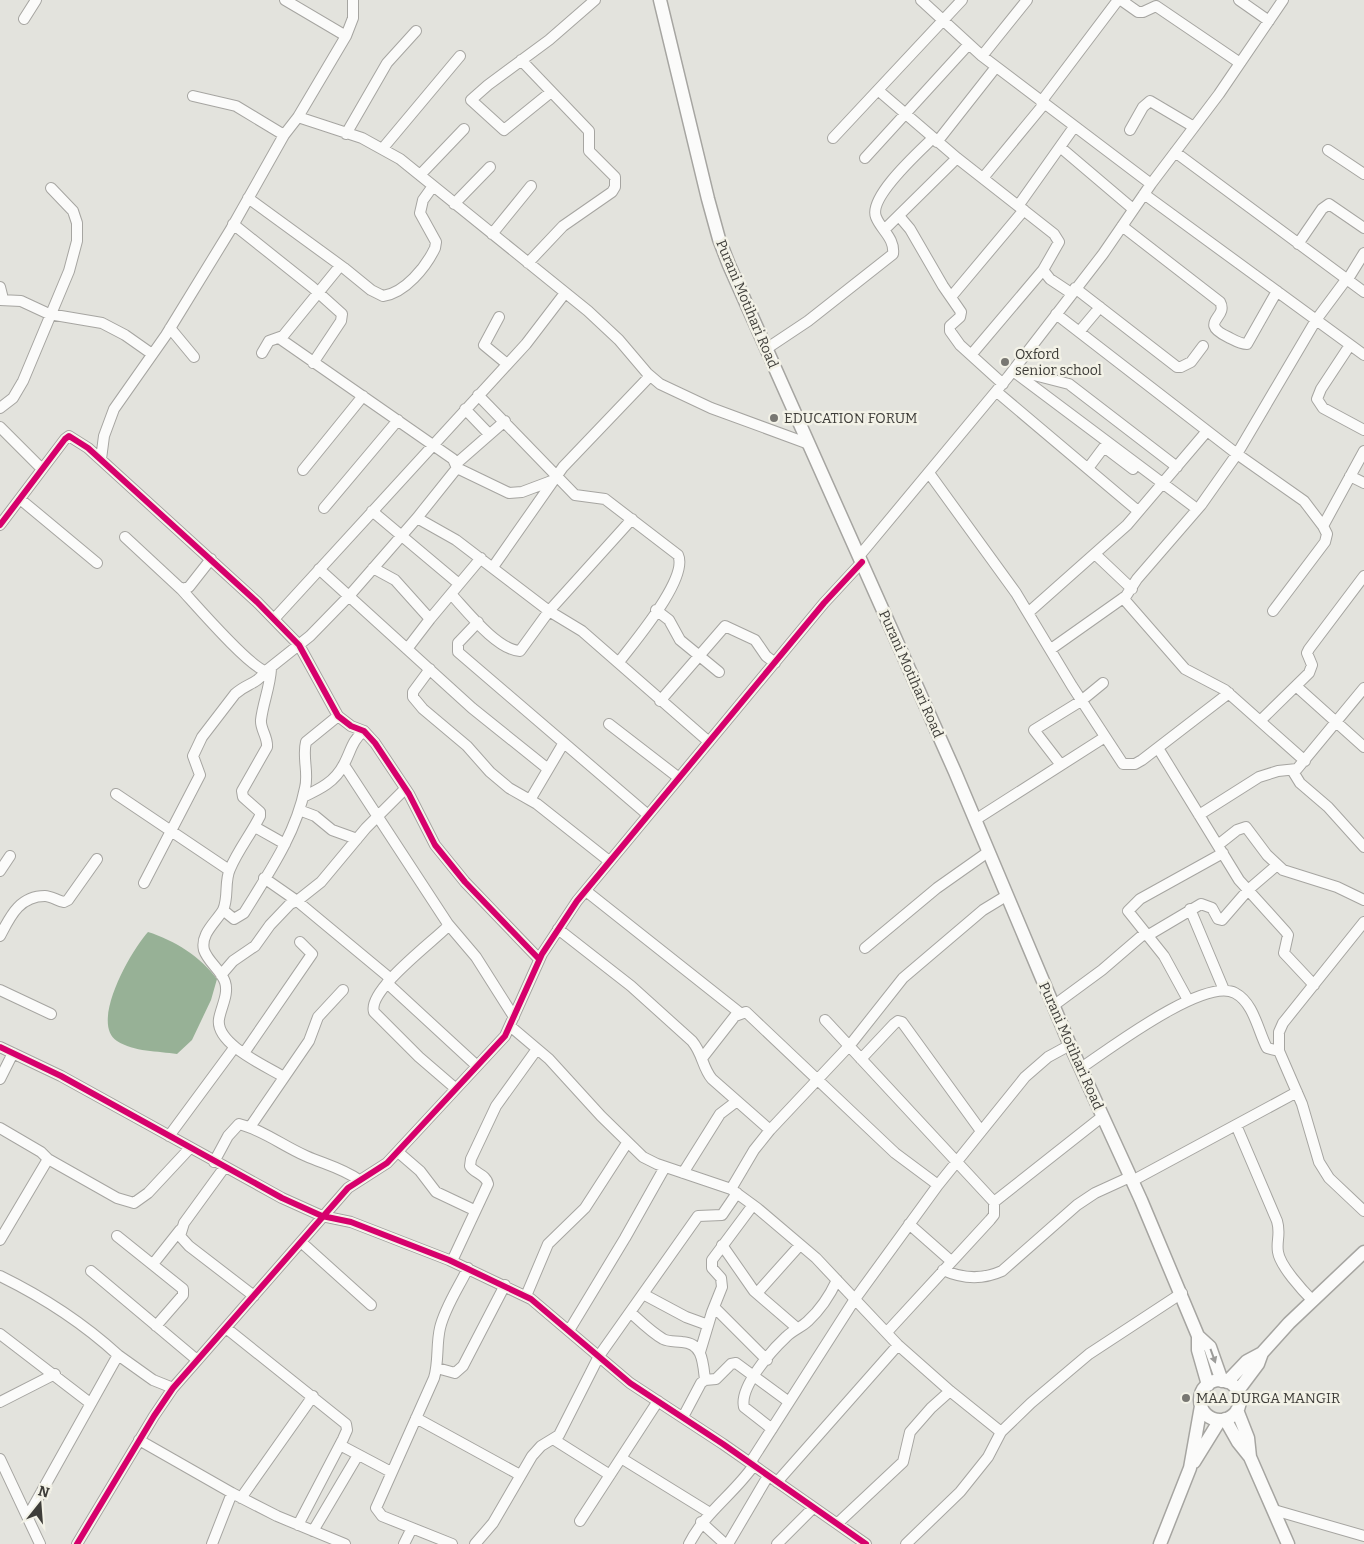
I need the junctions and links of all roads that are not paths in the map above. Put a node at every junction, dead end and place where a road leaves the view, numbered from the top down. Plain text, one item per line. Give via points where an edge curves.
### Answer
1 (36, 0) edge
2 (285, 0) edge
3 (353, 0) edge
4 (594, 0) edge
5 (660, 0) edge
6 (921, 0) edge
7 (962, 0) edge
8 (1027, 0) edge
9 (1119, 0) edge
10 (1239, 0) edge
11 (1283, 0) edge
12 (24, 19) dead end
13 (942, 20) junction
14 (1269, 22) junction
15 (416, 31) dead end
16 (346, 36) junction
17 (969, 44) junction
18 (460, 56) dead end
19 (982, 56) junction
20 (520, 60) junction
21 (1240, 63) junction
22 (996, 67) junction
23 (879, 90) junction
24 (551, 92) junction
25 (193, 96) dead end
26 (1043, 103) junction
27 (906, 114) junction
28 (298, 117) junction
29 (1074, 127) junction
30 (1194, 127) junction
31 (464, 129) dead end
32 (1130, 130) dead end
33 (346, 134) junction
34 (284, 135) junction
35 (834, 138) dead end
36 (935, 140) junction
37 (1060, 147) junction
38 (383, 148) junction
39 (1328, 150) dead end
40 (1175, 152) junction
41 (865, 158) dead end
42 (957, 158) junction
43 (490, 167) dead end
44 (1364, 174) edge
45 (420, 175) junction
46 (983, 178) junction
47 (1150, 184) junction
48 (433, 186) junction
49 (530, 186) dead end
50 (50, 188) dead end
51 (1144, 194) junction
52 (248, 198) junction
53 (454, 204) junction
54 (1021, 208) junction
55 (1133, 209) junction
56 (899, 216) junction
57 (233, 224) junction
58 (1122, 226) junction
59 (1364, 228) edge
60 (884, 230) junction
61 (492, 234) junction
62 (1298, 244) junction
63 (1364, 253) edge
64 (528, 263) junction
65 (340, 266) junction
66 (1043, 270) junction
67 (1347, 278) junction
68 (0, 287) edge
69 (318, 291) junction
70 (1073, 291) junction
71 (1277, 291) junction
72 (1364, 292) edge
73 (565, 293) junction
74 (951, 297) junction
75 (1, 300) edge
76 (1100, 307) junction
77 (50, 314) junction
78 (1056, 314) junction
79 (499, 317) dead end
80 (1316, 320) junction
81 (170, 328) junction
82 (1079, 332) junction
83 (279, 338) junction
84 (1350, 345) junction
85 (1203, 346) dead end
86 (766, 349) junction
87 (262, 353) dead end
88 (152, 354) junction
89 (971, 355) junction
90 (1364, 355) edge
91 (194, 357) dead end
92 (313, 363) junction
93 (507, 364) junction
94 (1014, 370) junction
95 (650, 376) junction
96 (1000, 388) junction
97 (478, 394) junction
98 (363, 396) junction
99 (0, 408) edge
100 (465, 409) junction
101 (398, 420) junction
102 (505, 421) junction
103 (0, 427) edge
104 (1364, 430) edge
105 (1207, 431) junction
106 (489, 434) junction
107 (432, 444) junction
108 (809, 444) junction
109 (1364, 451) edge
110 (1237, 454) junction
111 (101, 459) junction
112 (457, 465) junction
113 (1088, 467) junction
114 (1177, 467) junction
115 (42, 469) junction
116 (303, 470) dead end
117 (929, 474) junction
118 (1350, 476) junction
119 (555, 477) junction
120 (1364, 483) edge
121 (1161, 485) junction
122 (20, 499) junction
123 (324, 508) dead end
124 (1197, 509) junction
125 (372, 511) junction
126 (1138, 511) junction
127 (417, 518) junction
128 (632, 519) junction
129 (0, 525) edge
130 (1324, 526) junction
131 (402, 535) junction
132 (125, 537) dead end
133 (1095, 554) junction
134 (481, 558) junction
135 (211, 559) junction
136 (861, 559) junction
137 (97, 563) dead end
138 (320, 568) junction
139 (373, 568) junction
140 (493, 568) junction
141 (1364, 576) edge
142 (459, 584) junction
143 (181, 589) junction
144 (1132, 589) junction
145 (451, 594) junction
146 (349, 596) junction
147 (1123, 598) junction
148 (656, 610) junction
149 (549, 611) junction
150 (1273, 611) dead end
151 (1029, 612) junction
152 (274, 619) junction
153 (430, 619) junction
154 (478, 622) junction
155 (299, 645) junction
156 (407, 649) junction
157 (1051, 649) junction
158 (699, 655) junction
159 (620, 662) junction
160 (775, 663) junction
161 (430, 669) junction
162 (268, 670) junction
163 (719, 672) dead end
164 (1103, 683) dead end
165 (1296, 686) junction
166 (1364, 688) edge
167 (1229, 693) junction
168 (660, 701) junction
169 (1081, 701) junction
170 (338, 716) junction
171 (1260, 721) junction
172 (1337, 722) junction
173 (609, 724) dead end
174 (364, 731) junction
175 (1105, 737) junction
176 (709, 742) junction
177 (563, 744) junction
178 (1364, 747) edge
179 (1158, 748) junction
180 (1305, 761) junction
181 (344, 765) junction
182 (1061, 766) junction
183 (548, 769) junction
184 (1292, 770) junction
185 (679, 778) junction
186 (406, 789) junction
187 (116, 794) dead end
188 (303, 798) junction
189 (530, 800) junction
190 (299, 810) junction
191 (379, 815) junction
192 (648, 815) junction
193 (1199, 816) junction
194 (975, 820) junction
195 (254, 827) junction
196 (171, 832) junction
197 (357, 839) junction
198 (285, 844) junction
199 (1364, 847) edge
200 (1221, 849) junction
201 (988, 852) junction
202 (10, 856) dead end
203 (98, 859) dead end
204 (610, 861) junction
205 (1276, 866) junction
206 (229, 870) junction
207 (0, 872) edge
208 (264, 878) junction
209 (144, 883) dead end
210 (1248, 890) junction
211 (586, 891) junction
212 (1006, 896) junction
213 (1364, 900) edge
214 (297, 901) junction
215 (1190, 909) junction
216 (223, 910) junction
217 (1364, 922) edge
218 (448, 924) junction
219 (558, 929) junction
220 (1146, 934) junction
221 (0, 936) edge
222 (300, 942) dead end
223 (866, 948) dead end
224 (539, 959) junction
225 (221, 975) junction
226 (389, 981) junction
227 (1314, 985) junction
228 (0, 990) edge
229 (343, 990) dead end
230 (1224, 990) junction
231 (1188, 1000) junction
232 (1053, 1006) junction
233 (740, 1013) junction
234 (51, 1014) dead end
235 (826, 1020) dead end
236 (512, 1021) junction
237 (1070, 1044) junction
238 (850, 1045) junction
239 (0, 1047) edge
240 (234, 1048) junction
241 (537, 1049) junction
242 (1280, 1051) junction
243 (13, 1053) junction
244 (244, 1053) junction
245 (702, 1057) junction
246 (861, 1059) junction
247 (476, 1066) junction
248 (1080, 1068) junction
249 (284, 1077) junction
250 (0, 1079) edge
251 (817, 1081) junction
252 (456, 1088) junction
253 (1297, 1092) junction
254 (737, 1101) junction
255 (1102, 1116) junction
256 (1236, 1125) junction
257 (250, 1127) junction
258 (0, 1128) edge
259 (770, 1130) junction
260 (981, 1131) junction
261 (169, 1136) junction
262 (627, 1143) junction
263 (190, 1148) junction
264 (398, 1152) junction
265 (48, 1159) junction
266 (958, 1161) junction
267 (214, 1162) junction
268 (665, 1167) junction
269 (224, 1168) junction
270 (683, 1173) junction
271 (1131, 1179) junction
272 (359, 1180) junction
273 (938, 1185) junction
274 (734, 1191) junction
275 (994, 1202) junction
276 (753, 1205) junction
277 (474, 1210) junction
278 (1364, 1211) edge
279 (322, 1216) junction
280 (909, 1224) junction
281 (180, 1230) junction
282 (117, 1236) dead end
283 (0, 1240) edge
284 (301, 1242) junction
285 (800, 1244) junction
286 (722, 1245) junction
287 (1364, 1252) edge
288 (452, 1261) junction
289 (951, 1261) junction
290 (153, 1264) junction
291 (468, 1268) junction
292 (943, 1270) junction
293 (91, 1271) dead end
294 (0, 1276) edge
295 (837, 1280) junction
296 (505, 1285) junction
297 (1182, 1293) junction
298 (643, 1294) junction
299 (757, 1294) junction
300 (254, 1296) junction
301 (526, 1296) junction
302 (855, 1299) junction
303 (1313, 1301) junction
304 (371, 1305) dead end
305 (714, 1307) junction
306 (630, 1312) junction
307 (708, 1325) junction
308 (156, 1326) junction
309 (226, 1328) junction
310 (798, 1328) junction
311 (570, 1329) junction
312 (887, 1332) junction
313 (0, 1334) edge
314 (1198, 1336) junction
315 (898, 1345) junction
316 (700, 1352) junction
317 (1262, 1353) junction
318 (118, 1355) junction
319 (599, 1356) junction
320 (197, 1360) junction
321 (767, 1360) junction
322 (437, 1368) junction
323 (55, 1374) junction
324 (754, 1375) junction
325 (705, 1380) junction
326 (1224, 1381) junction
327 (1208, 1384) junction
328 (174, 1388) junction
329 (950, 1391) junction
330 (1237, 1392) junction
331 (313, 1396) junction
332 (658, 1401) junction
333 (0, 1402) edge
334 (789, 1402) junction
335 (90, 1403) junction
336 (1201, 1406) junction
337 (1237, 1410) junction
338 (683, 1417) junction
339 (416, 1418) junction
340 (1223, 1419) junction
341 (772, 1429) junction
342 (1001, 1432) junction
343 (553, 1439) junction
344 (139, 1440) junction
345 (340, 1445) junction
346 (358, 1455) junction
347 (1250, 1457) junction
348 (621, 1458) junction
349 (0, 1459) edge
350 (752, 1464) junction
351 (1190, 1468) junction
352 (391, 1472) junction
353 (520, 1475) junction
354 (610, 1475) junction
355 (768, 1476) junction
356 (777, 1482) junction
357 (236, 1496) junction
358 (813, 1508) junction
359 (1274, 1510) junction
360 (710, 1513) junction
361 (28, 1516) junction
362 (580, 1521) dead end
363 (701, 1522) junction
364 (838, 1523) junction
365 (298, 1525) junction
366 (412, 1528) junction
367 (313, 1531) junction
368 (1364, 1536) edge
369 (863, 1543) edge
370 (40, 1544) edge
371 (77, 1544) edge
372 (212, 1544) edge
373 (345, 1544) edge
374 (404, 1544) edge
375 (452, 1544) edge
376 (475, 1544) edge
377 (689, 1544) edge
378 (727, 1544) edge
379 (777, 1544) edge
380 (906, 1544) edge
381 (1160, 1544) edge
382 (1288, 1544) edge

1 - 12 street
2 - 16 street
3 - 16 street via 351,26
4 - 20 street via 539,48
5 - 86 main road, Purani Motihari Road via 719,239
6 - 13 street
7 - 13 street
8 - 19 street
9 - 21 street via 1138,12 1156,6
9 - 26 street
10 - 14 street
11 - 14 street
13 - 17 street
13 - 23 street
14 - 21 street
15 - 33 street via 387,63
16 - 28 street
17 - 19 street
17 - 27 street
18 - 38 street
19 - 22 street
20 - 24 street
20 - 24 street via 471,100 504,130
21 - 30 street
22 - 26 street
22 - 36 street
23 - 27 street
23 - 35 street
24 - 64 street via 589,131 589,151 615,178 615,186 563,226
25 - 34 street via 236,106
26 - 29 street
26 - 46 street
27 - 36 street
27 - 41 street
28 - 33 street
28 - 34 street
29 - 37 street
29 - 47 street
30 - 32 street via 1150,101
30 - 40 street
31 - 45 street
33 - 38 street
34 - 52 street
36 - 42 street
36 - 60 street via 887,185 875,214
37 - 54 street
37 - 55 street
38 - 45 street
39 - 44 street
40 - 47 street
40 - 62 street
42 - 46 street
42 - 56 street
43 - 53 street
45 - 48 street
46 - 54 street
47 - 51 street
48 - 53 street
48 - 65 street via 423,200 420,213 436,242 435,248 412,279 383,296
49 - 61 street
50 - 77 street via 73,211 78,232 70,266
51 - 55 street
51 - 71 street
52 - 57 street
52 - 65 street
53 - 61 street
54 - 66 street via 1054,234 1059,242
54 - 74 street
55 - 58 street
56 - 60 street
56 - 74 street
57 - 69 street
57 - 81 street
58 - 70 street
58 - 71 street via 1220,302 1222,311 1214,328 1235,341 1247,344
59 - 62 street via 1330,204 1322,209
60 - 86 street via 894,249 888,260
61 - 64 street
62 - 67 street
63 - 67 street
64 - 73 street
65 - 69 street
66 - 70 street via 1050,279
66 - 89 street
67 - 72 street
67 - 80 street
68 - 75 street
69 - 83 street
69 - 92 street via 342,317
70 - 76 street
70 - 78 street
71 - 80 street
73 - 93 street
73 - 95 street via 606,327
74 - 89 street via 961,312 950,326 950,331
75 - 77 street via 21,301
76 - 82 street
76 - 85 street via 1178,367 1191,362
77 - 88 street via 102,323
77 - 99 street via 23,381 13,398
78 - 82 street
78 - 94 street
79 - 93 street via 484,345
80 - 84 street
80 - 110 street
81 - 88 street
81 - 91 street
82 - 105 street
83 - 87 street via 269,341
83 - 92 street
84 - 90 street
84 - 104 street via 1317,399 1323,408
86 - 108 main road, Purani Motihari Road
88 - 111 street via 112,414 104,436
89 - 96 street
92 - 98 street
93 - 97 street
94 - 96 street
94 - 114 street via 1069,384
94 - 121 street
95 - 108 street via 692,400
95 - 119 street
96 - 113 street
96 - 117 street
97 - 100 street
97 - 102 street
98 - 101 street
98 - 116 street
100 - 106 street
100 - 107 street
101 - 107 street
101 - 123 street
102 - 106 street
102 - 119 street
103 - 115 street
105 - 110 street
105 - 114 street
106 - 112 street
107 - 112 street
107 - 125 street
108 - 136 main road, Purani Motihari Road
109 - 118 street
110 - 124 street
110 - 130 street via 1304,501
111 - 115 street via 70,436
111 - 135 street
112 - 119 street via 509,493 522,492
112 - 127 street
113 - 121 street via 1104,447
113 - 126 street
114 - 121 street
115 - 122 street
117 - 136 street
117 - 151 street via 996,562
118 - 120 street
118 - 130 street
119 - 128 street via 575,495 605,499
119 - 140 street
121 - 124 street
121 - 126 street
122 - 129 street
122 - 137 street
124 - 144 street
125 - 131 street
125 - 138 street
126 - 133 street via 1128,525
127 - 131 street
127 - 134 street
128 - 148 street via 671,547 681,560 676,580
128 - 149 street
130 - 150 street via 1327,534 1322,548
131 - 139 street
131 - 142 street
132 - 143 street
133 - 144 street
133 - 151 street
134 - 140 street
134 - 142 street
135 - 143 street via 189,587
135 - 152 street
136 - 160 street
136 - 194 main road, Purani Motihari Road
138 - 146 street
138 - 152 street
139 - 146 street
139 - 153 street via 395,580
140 - 149 street
141 - 165 street via 1309,649 1307,653 1312,669
142 - 145 street
143 - 162 street via 258,668
144 - 147 street
145 - 153 street
145 - 154 street
146 - 155 street
146 - 156 street
147 - 157 street
147 - 167 street via 1185,669
148 - 158 street via 669,620 680,640
148 - 159 street
149 - 154 street via 520,651 505,645
149 - 159 street via 575,626
151 - 157 street
152 - 155 street
153 - 156 street
154 - 177 street via 458,643 458,652
155 - 162 street
155 - 170 street
156 - 161 street
157 - 169 street
158 - 160 street via 725,626 755,640
158 - 163 street
158 - 168 street
159 - 168 street
160 - 176 street
161 - 183 street via 472,708
161 - 189 street via 414,688 413,697 417,703 467,746 490,772
162 - 195 street via 269,688 261,719 267,747 242,791 243,797 260,812
162 - 196 street via 255,684 235,694 197,745 192,756 200,775
164 - 169 street
165 - 171 street
165 - 172 street
166 - 172 street
167 - 171 street
167 - 179 street
168 - 176 street
169 - 175 street
169 - 182 street via 1034,730
170 - 174 street
170 - 188 street via 306,742 307,775
171 - 180 street
172 - 178 street
172 - 180 street
173 - 185 street
174 - 181 street via 354,740
174 - 186 street
175 - 179 street via 1120,760 1128,765 1142,760
175 - 182 street
176 - 185 street
177 - 183 street
177 - 192 street
179 - 193 street
180 - 184 street
181 - 188 street via 332,781
181 - 191 street
182 - 194 street
183 - 189 street
184 - 193 street via 1259,777
184 - 199 street via 1300,783 1328,807
185 - 192 street
186 - 191 street
186 - 224 street via 435,845 465,882
187 - 196 street
188 - 190 street
189 - 204 street
190 - 197 street via 315,816 332,830
190 - 198 street
191 - 197 street
191 - 218 street
192 - 204 street
193 - 200 street
194 - 201 main road, Purani Motihari Road
195 - 198 street
195 - 206 street
196 - 206 street
196 - 209 street
197 - 214 street via 326,876
198 - 208 street
200 - 205 street via 1237,830 1246,827
200 - 210 street
200 - 220 street via 1134,903 1128,911
201 - 212 main road, Purani Motihari Road
201 - 223 street via 937,888
202 - 207 street
203 - 221 street via 68,900 64,902 44,896 23,902
204 - 211 street
205 - 210 street
205 - 213 street
206 - 216 street
208 - 214 street
208 - 216 street via 240,918 229,917
210 - 215 street via 1222,920 1207,904
210 - 227 street via 1286,932 1284,953
211 - 219 street
211 - 233 street
212 - 232 main road, Purani Motihari Road
212 - 238 street via 983,910 912,968
214 - 225 street via 279,914 256,946 233,961
214 - 226 street
215 - 220 street
215 - 230 street
216 - 225 street via 209,928 204,943 207,956
217 - 227 street
218 - 226 street
218 - 236 street via 479,962
219 - 224 street
219 - 245 street via 631,986 692,1041
220 - 231 street via 1164,956
220 - 232 street
222 - 244 street via 312,954
224 - 236 street
225 - 240 street via 226,989 218,1024
226 - 247 street
226 - 252 street via 375,1000 374,1012
227 - 242 street via 1283,1023 1279,1032
228 - 234 street
229 - 249 street via 318,1017 309,1041
230 - 231 street via 1210,991
230 - 242 street via 1241,998 1253,1015 1267,1048
231 - 248 street
232 - 237 main road, Purani Motihari Road
233 - 245 street
233 - 251 street via 746,1012 755,1018
235 - 238 street
236 - 241 street
236 - 247 street via 505,1036
237 - 248 main road, Purani Motihari Road
237 - 260 street via 1024,1077
238 - 246 street
238 - 251 street
239 - 243 street
240 - 244 street
240 - 261 street
241 - 262 street
241 - 277 street via 496,1106 471,1160 470,1166 485,1177 488,1184
242 - 253 street
243 - 250 street
243 - 261 street
244 - 249 street
245 - 254 street via 704,1070
246 - 260 street via 894,1024 902,1022
246 - 266 street
247 - 252 street
248 - 255 main road, Purani Motihari Road
249 - 257 street
251 - 259 street
251 - 273 street via 895,1153
252 - 264 street
253 - 256 street
253 - 278 street via 1324,1171
254 - 259 street
254 - 270 street via 716,1120
255 - 271 main road, Purani Motihari Road
255 - 275 street
256 - 271 street
256 - 303 street via 1277,1221 1281,1262
257 - 267 street via 239,1124 233,1129
257 - 272 street via 307,1156 346,1170
258 - 265 street
259 - 274 street via 754,1150
260 - 266 street
261 - 263 street
262 - 268 street via 643,1157
262 - 301 street via 585,1208 544,1250
263 - 265 street via 148,1193 134,1203 117,1198
263 - 267 street
264 - 272 street via 377,1171
264 - 277 street via 420,1171 436,1192
265 - 283 street
266 - 273 street
266 - 275 street via 980,1190
267 - 269 street
268 - 270 street
268 - 311 street
269 - 279 street
269 - 281 street
270 - 274 street
271 - 292 street via 1077,1204 1002,1271 991,1276 970,1278
271 - 297 main road, Purani Motihari Road
272 - 279 street
273 - 280 street
274 - 276 street
274 - 298 street via 722,1215 702,1215 693,1222
275 - 289 street via 994,1215
276 - 285 street
276 - 286 street
277 - 288 street
279 - 284 street
279 - 288 street via 351,1222
280 - 289 street
280 - 302 street
281 - 290 street
281 - 300 street via 180,1236 189,1246
282 - 290 street
284 - 300 street
284 - 304 street
285 - 295 street
285 - 299 street
286 - 299 street
286 - 305 street via 711,1264 723,1282
287 - 303 main road
288 - 291 street
289 - 292 street
290 - 308 street via 183,1289 184,1294
291 - 296 street
291 - 322 street via 440,1329
292 - 312 street
293 - 308 street
294 - 318 street via 66,1313
295 - 302 street
295 - 310 street via 814,1314
296 - 301 street
296 - 322 street via 463,1366 455,1373
297 - 314 main road, Purani Motihari Road
297 - 342 street via 1081,1360
298 - 306 street
298 - 307 street
299 - 310 street
300 - 309 street
301 - 311 street
302 - 312 street
302 - 334 street
303 - 317 main road
305 - 307 street
305 - 321 street
306 - 316 street via 662,1338 690,1344
306 - 319 street
307 - 316 street
308 - 320 street
309 - 320 street
309 - 331 street
310 - 321 street
311 - 319 street
312 - 315 street
313 - 323 street
314 -> 326 main road, Purani Motihari Road via 1210,1347
314 - 327 main road, Purani Motihari Road via 1198,1350
315 - 329 street
315 - 356 street
316 - 325 street
317 - 326 main road
317 - 330 main road via 1258,1364
318 - 328 street via 153,1380
318 - 335 street
319 - 332 street via 630,1383
319 - 343 street via 562,1430
320 - 328 street
321 - 324 street
322 - 339 street
323 - 333 street
323 - 335 street
324 - 325 street via 736,1363 716,1379
324 - 334 street
324 - 341 street via 744,1395 744,1407
325 - 338 street
326 - 327 main road
326 - 330 main road
327 - 336 main road via 1200,1397
328 - 344 street
329 - 342 street
329 - 364 street via 910,1432 903,1462
330 - 337 main road
331 - 345 street via 346,1424 347,1430
331 - 357 street
332 - 338 street
332 - 348 street
334 - 341 street
335 - 361 street
336 - 340 main road via 1210,1418
336 - 351 main road
337 - 340 main road
337 - 347 main road via 1248,1438
338 - 350 street
339 - 352 street
339 - 353 street
340 - 347 main road
340 - 351 main road
341 - 350 street
342 - 380 street via 988,1457 967,1485
343 - 353 street via 538,1448
343 - 354 street
344 - 357 street
344 - 371 street
345 - 346 street
345 - 365 street
346 - 352 street
346 - 367 street
347 - 359 main road
348 - 354 street
348 - 360 street
349 - 361 street
350 - 355 street
350 - 360 street via 737,1487
351 - 381 main road
352 - 366 street via 378,1502 378,1513
353 - 376 street via 493,1523
354 - 362 street
355 - 356 street
355 - 378 street
356 - 358 street
357 - 365 street
357 - 372 street
358 - 364 street
358 - 379 street
359 - 368 street
359 - 382 main road
360 - 363 street
361 - 370 street
363 - 377 street
363 - 378 street
364 - 369 street
365 - 367 street
366 - 374 street
366 - 375 street
367 - 373 street

